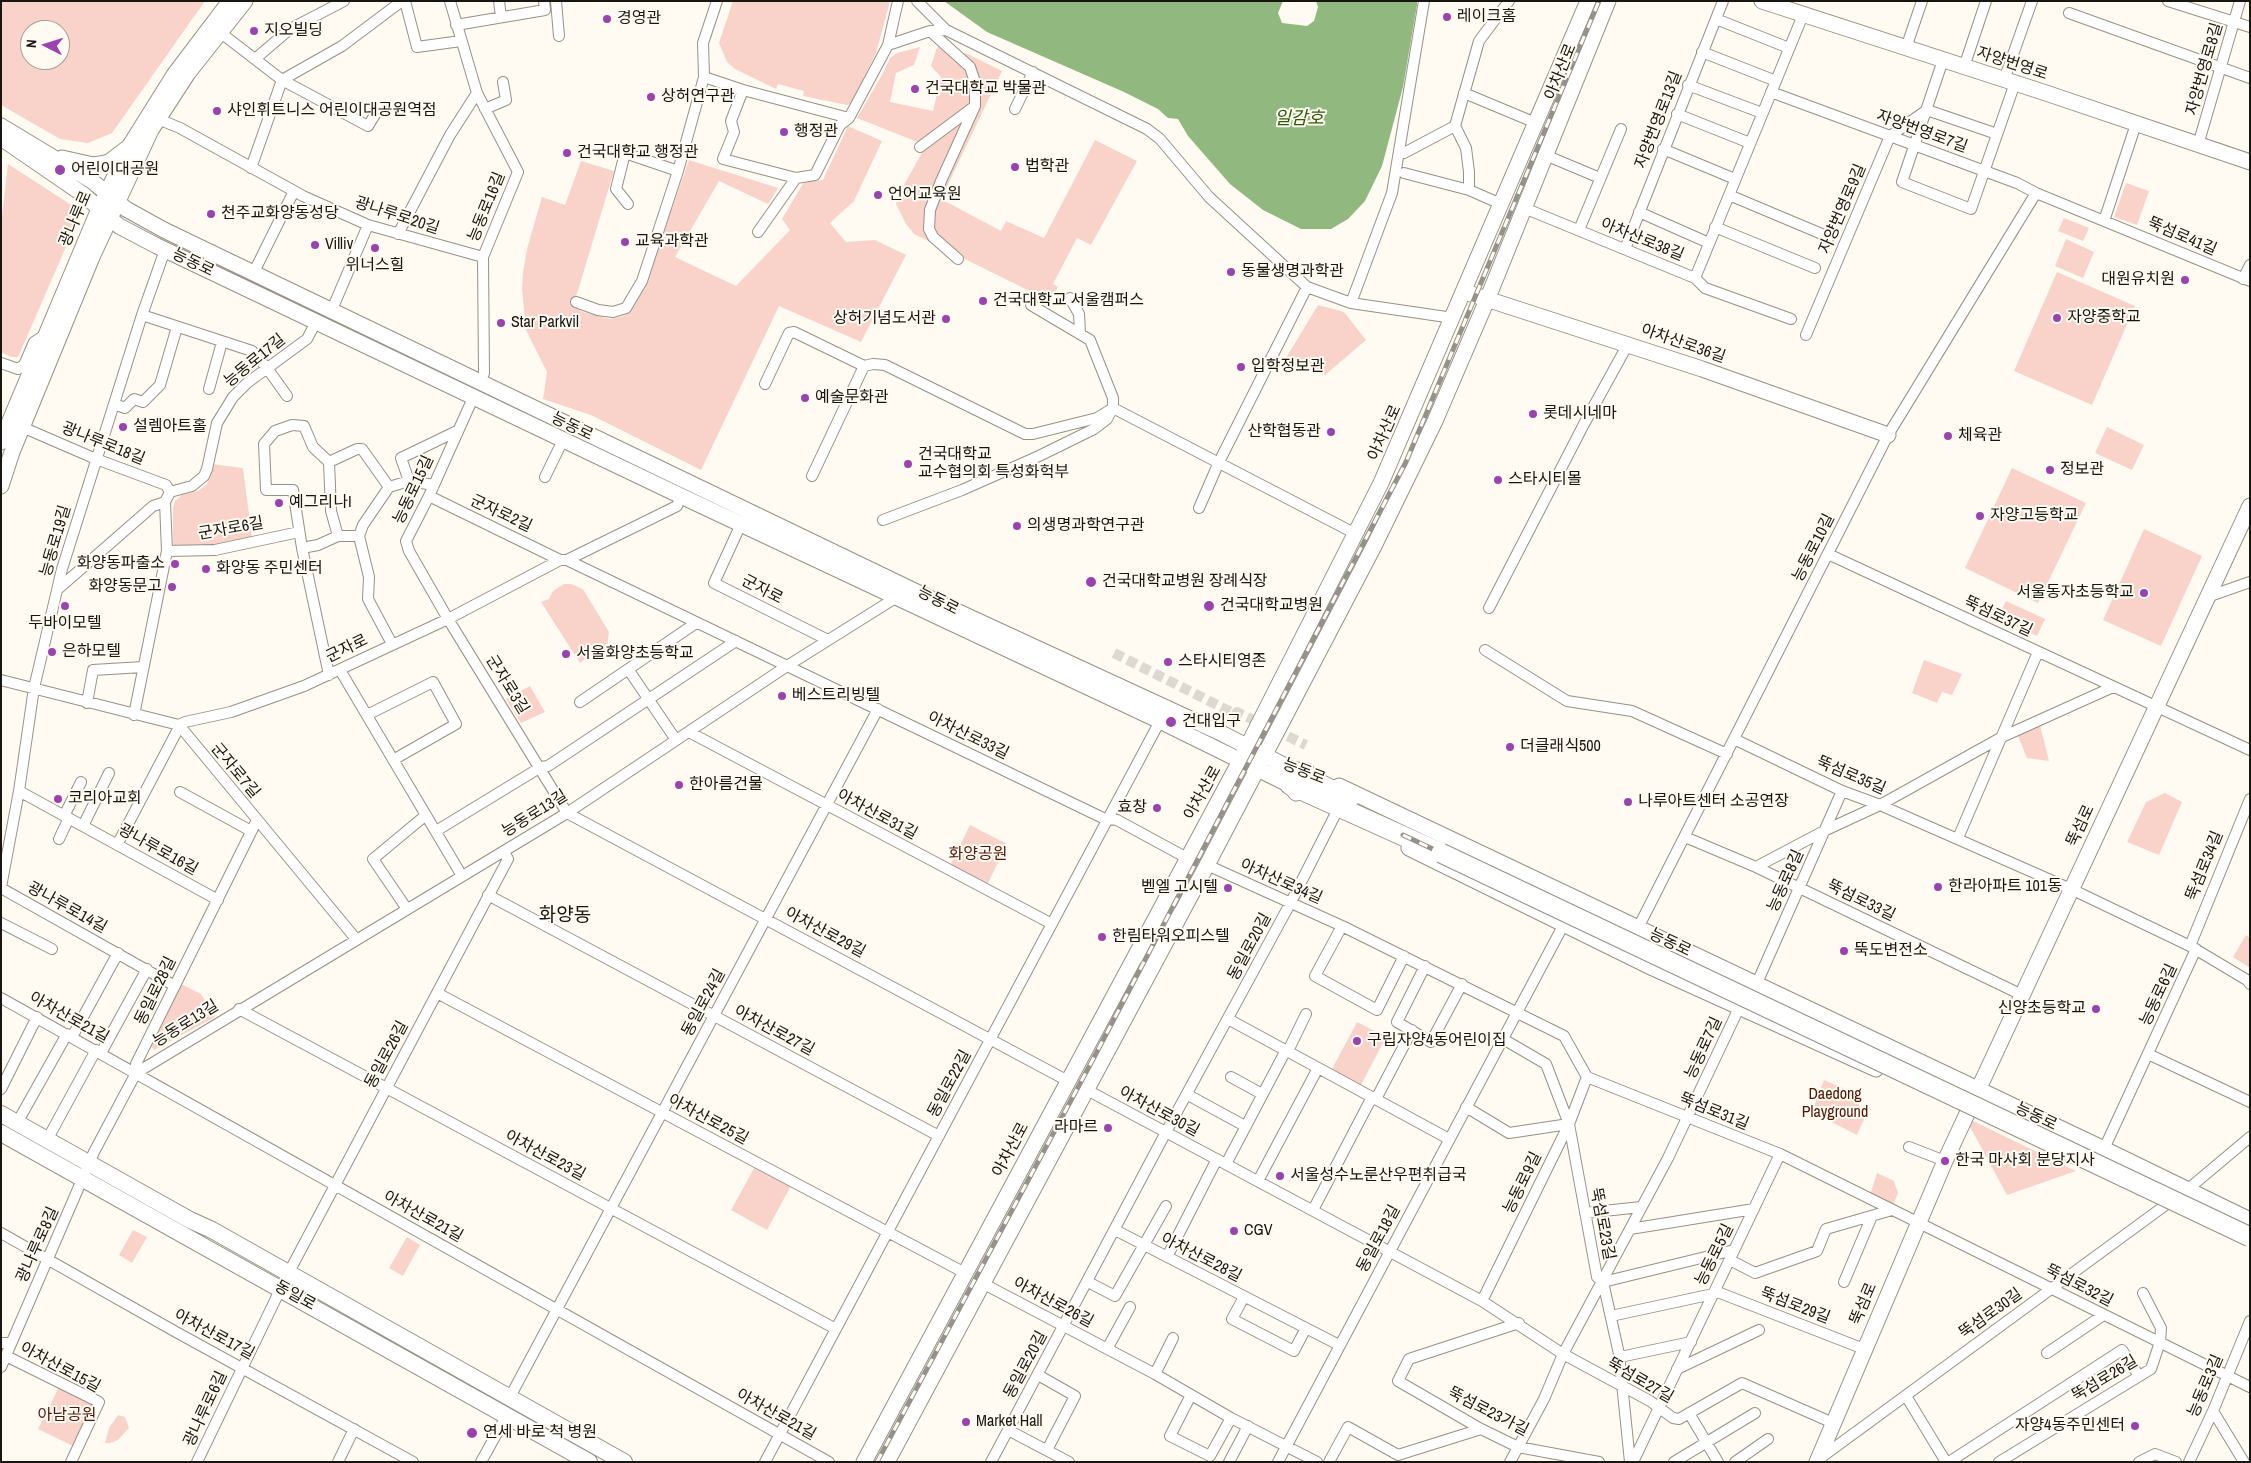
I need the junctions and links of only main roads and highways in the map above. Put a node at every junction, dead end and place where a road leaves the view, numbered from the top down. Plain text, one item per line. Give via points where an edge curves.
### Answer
1 (230, 1) edge
2 (245, 1) edge
3 (1588, 1) edge
4 (1608, 1) edge
5 (1762, 1) edge
6 (1797, 9) edge
7 (1, 126) edge
8 (1, 138) edge
9 (129, 147) junction
10 (54, 157) junction
11 (2250, 162) edge
12 (112, 197) junction
13 (104, 213) junction
14 (1464, 292) junction
15 (1487, 300) junction
16 (480, 382) junction
17 (473, 398) junction
18 (1888, 435) road end
19 (1, 442) edge
20 (1, 486) edge
21 (2250, 506) edge
22 (2246, 524) edge
23 (934, 607) junction
24 (1248, 746) junction
25 (1265, 755) junction
26 (1240, 761) junction
27 (1258, 769) junction
28 (1293, 778) junction
29 (1228, 783) junction
30 (1246, 792) junction
31 (1231, 799) junction
32 (1442, 850) junction
33 (1096, 1052) junction
34 (1978, 1089) junction
35 (1968, 1110) junction
36 (1, 1114) edge
37 (1, 1133) edge
38 (87, 1172) junction
39 (130, 1186) junction
40 (110, 1194) junction
41 (2250, 1220) edge
42 (2250, 1230) edge
43 (2250, 1237) edge
44 (2250, 1242) edge
45 (281, 1276) junction
46 (560, 1425) junction
47 (526, 1426) junction
48 (1816, 1461) edge
49 (589, 1462) edge
50 (624, 1462) edge
51 (864, 1462) edge
52 (888, 1462) edge

1 - 9 main road, 광나루로 via 174,75
2 - 12 main road via 188,73 158,119 126,183
3 - 14 main road, 아차산로
4 - 15 main road, 아차산로
5 - 6 main road, 자양번영로
6 - 11 main road, 자양번영로
7 - 10 main road, 능동로
8 - 13 main road, 능동로
9 - 10 main road via 117,157 93,165
9 - 12 main road, 광나루로
10 - 12 main road, 능동로
12 - 13 main road, 광나루로
12 - 16 main road, 능동로 via 126,209 164,230
13 - 17 main road, 능동로 via 119,226 165,250
13 - 19 main road, 광나루로 via 46,334
13 - 20 main road, 광나루로 via 92,257
14 - 15 main road, 아차산로36길
14 - 24 main road, 아차산로 via 1404,434
15 - 18 main road, 아차산로36길 via 1628,344
15 - 25 main road, 아차산로 via 1435,421
16 - 17 main road
16 - 23 main road, 능동로
17 - 23 main road, 능동로 via 896,597
21 - 22 main road, 뚝섬로
22 - 34 main road, 뚝섬로 via 2207,597
23 - 24 main road, 능동로 via 954,610
23 - 26 main road, 능동로
24 - 25 main road, 능동로
24 - 26 main road, 아차산로
25 - 27 main road, 아차산로
25 - 28 main road, 능동로
26 - 27 main road, 능동로
26 - 29 main road, 아차산로
27 - 28 main road, 능동로
27 - 30 main road, 아차산로
28 - 32 highway
28 - 34 main road, 능동로 via 1306,770
28 - 35 main road, 능동로 via 1297,794 1739,1008
29 - 31 main road
29 - 33 main road, 아차산로 via 1187,858
30 - 31 main road
30 - 33 main road, 아차산로 via 1207,865
31 - 33 main road
32 - 42 highway
32 - 43 highway, bridge
33 - 51 main road, 아차산로 via 1068,1081
33 - 52 main road, 아차산로 via 1087,1090
34 - 35 main road, 뚝섬로
34 - 41 main road, 능동로
35 - 44 main road, 능동로
35 - 48 main road, 뚝섬로
36 - 38 main road, 동일로 via 47,1140
37 - 38 main road, 동일로
38 - 39 main road, 동일로
38 - 40 main road, 동일로
39 - 40 main road via 110,1182 107,1187
39 - 45 main road, 동일로 via 212,1230
40 - 45 main road, 동일로
45 - 46 main road, 동일로
45 - 47 main road, 동일로
46 - 47 main road via 547,1426 527,1415 523,1420
46 - 50 main road, 동일로
47 - 49 main road, 동일로

